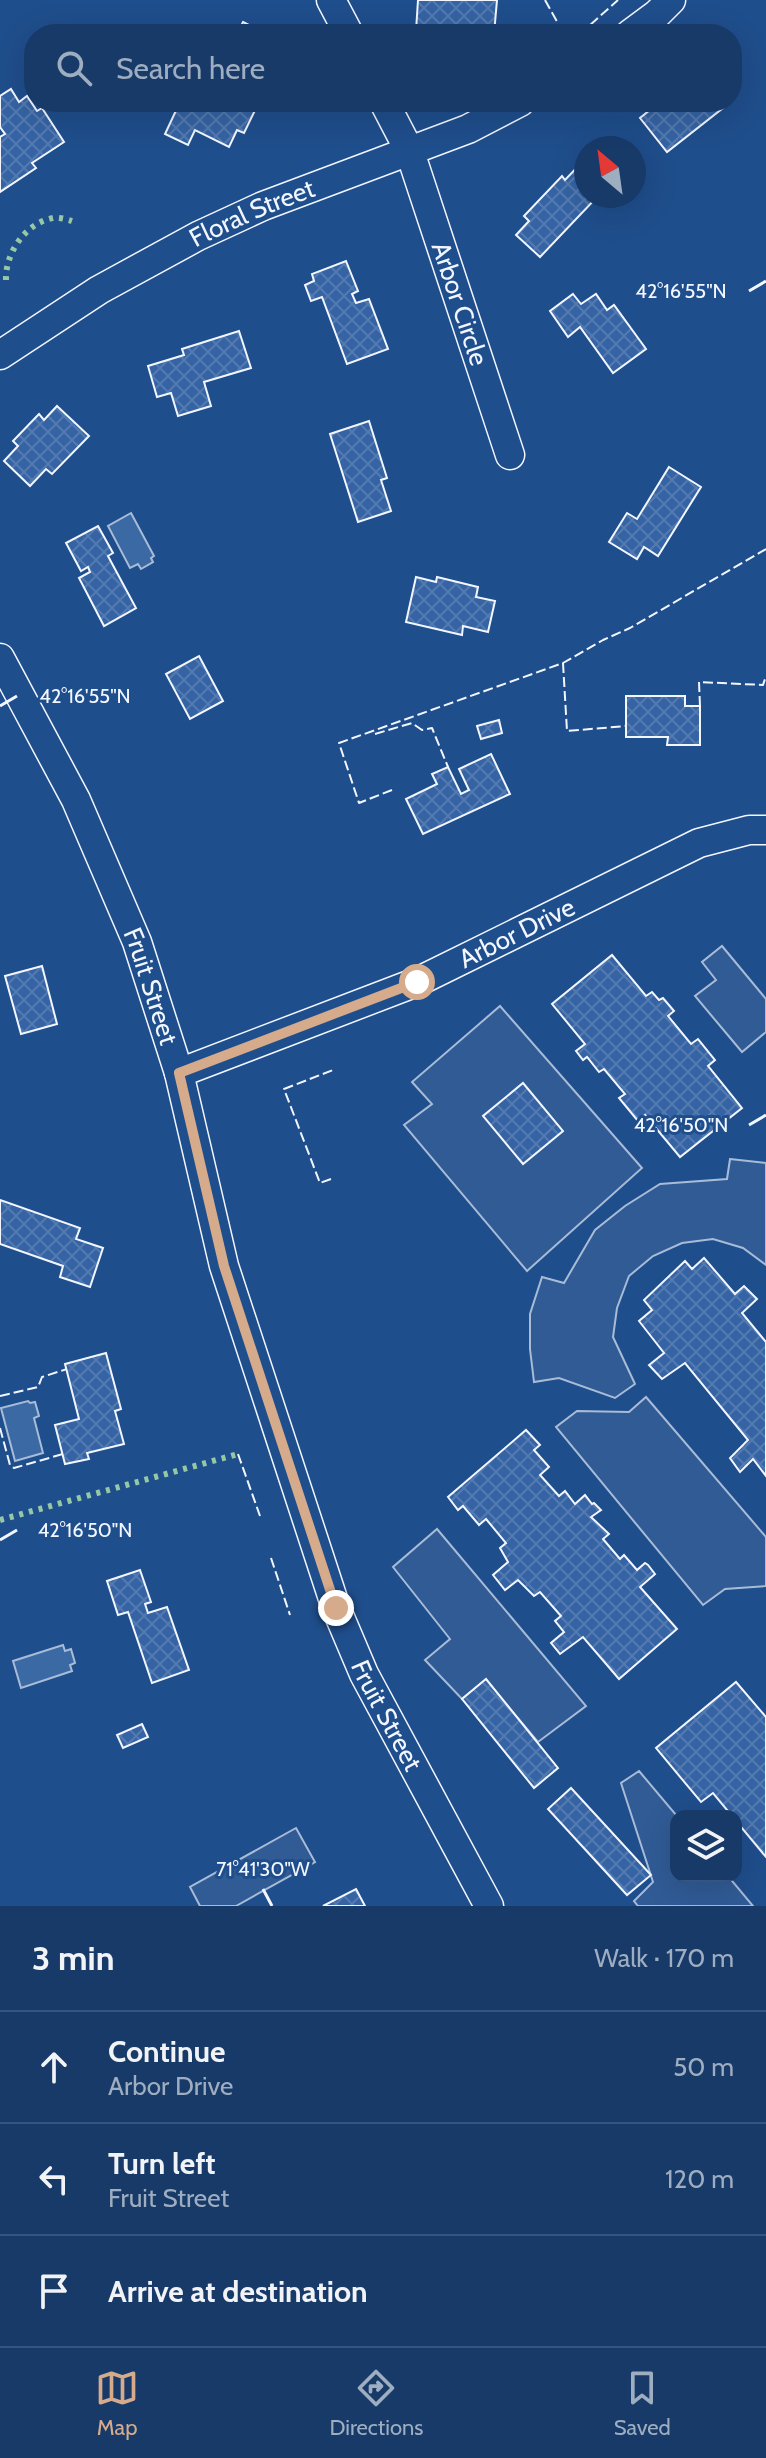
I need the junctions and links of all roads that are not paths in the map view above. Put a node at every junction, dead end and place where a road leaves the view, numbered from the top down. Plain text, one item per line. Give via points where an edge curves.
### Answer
1 (331, 0) edge
2 (671, 0) edge
3 (344, 24) edge
4 (644, 24) edge
5 (389, 112) edge
6 (501, 112) edge
7 (410, 152) junction
8 (0, 355) edge
9 (510, 455) dead end
10 (0, 658) edge
11 (766, 830) edge
12 (179, 1073) junction
13 (489, 1906) edge

1 - 3 street
2 - 4 street
5 - 7 street, Arbor Circle
6 - 7 street, Floral Street
7 - 8 street, Floral Street via 198,236 99,290
7 - 9 street, Arbor Circle
10 - 12 street, Fruit Street via 84,818 137,942
11 - 12 street, Arbor Drive via 699,843 417,982
12 - 13 street, Fruit Street via 224,1266 336,1608 364,1674

